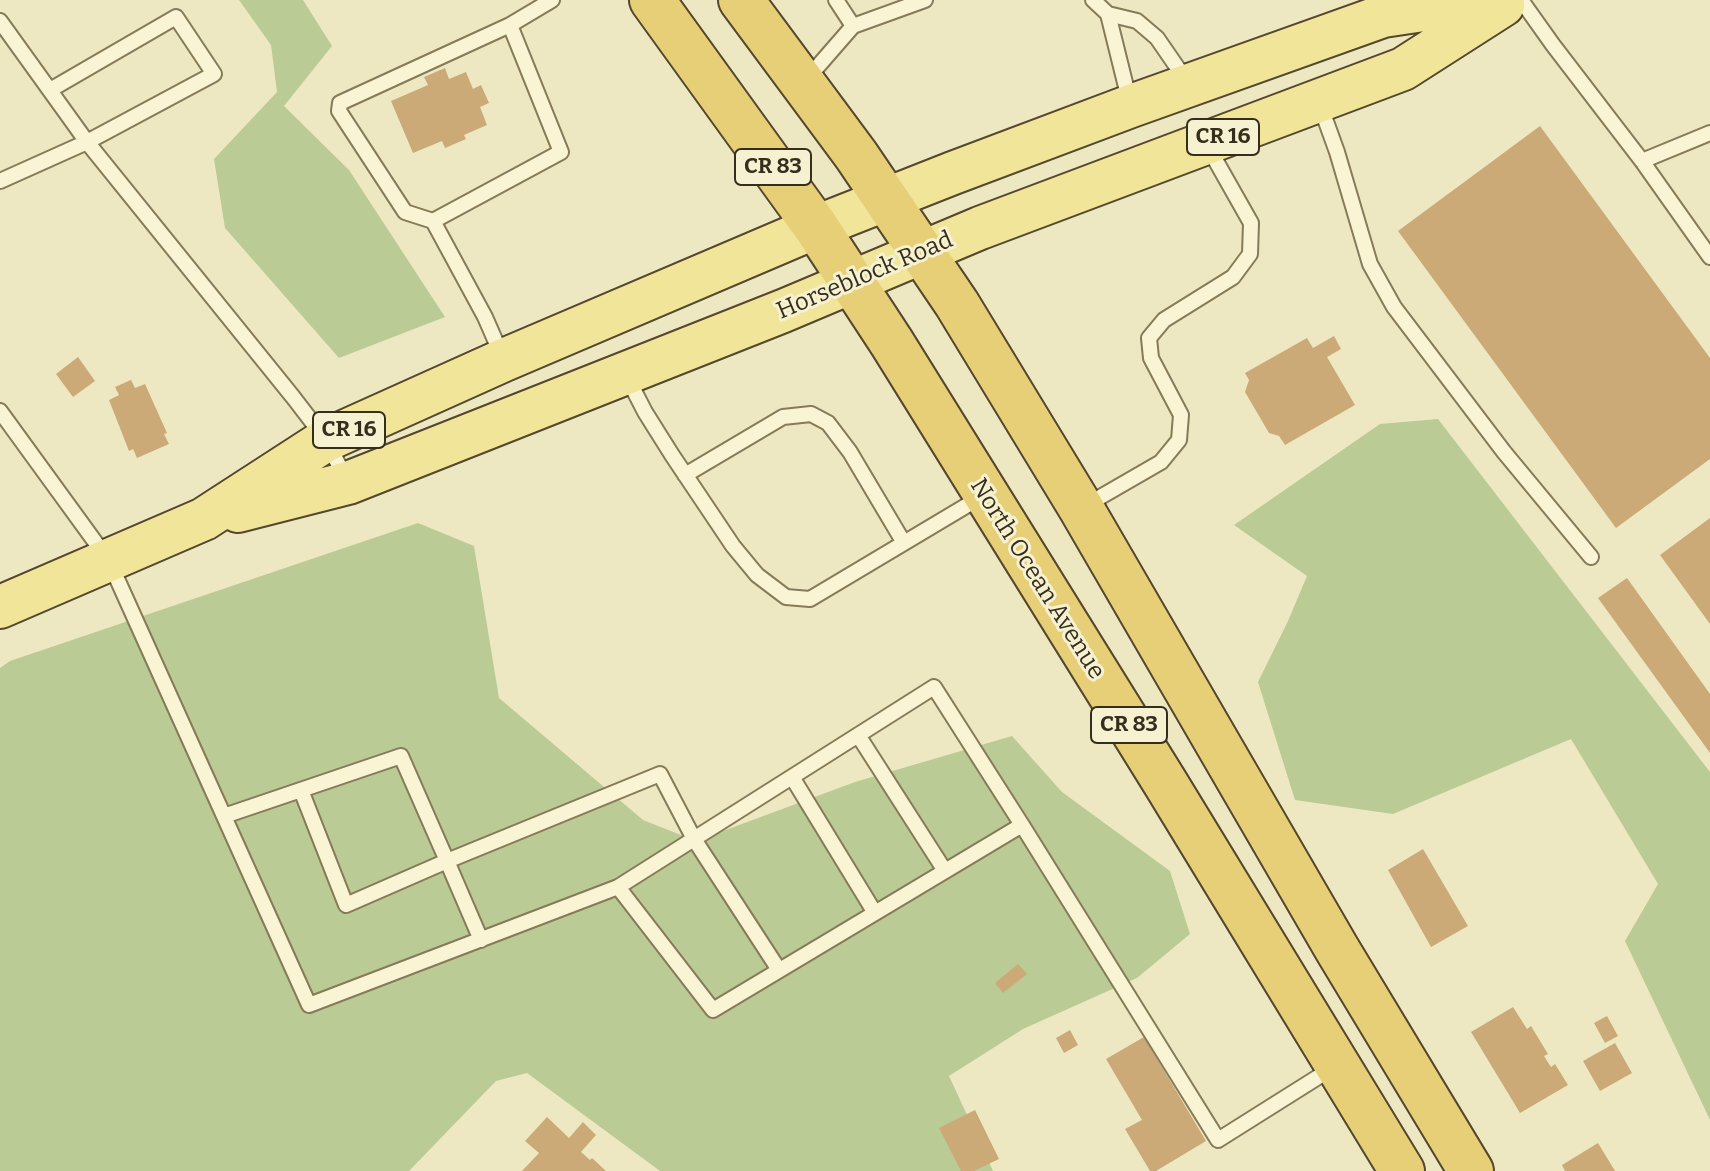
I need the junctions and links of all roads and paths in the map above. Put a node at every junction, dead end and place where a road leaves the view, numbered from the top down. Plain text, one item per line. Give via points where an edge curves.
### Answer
1 (552, 0) edge
2 (652, 0) edge
3 (741, 0) edge
4 (836, 0) edge
5 (925, 0) edge
6 (1093, 0) edge
7 (1490, 0) edge
8 (1511, 0) edge
9 (1521, 0) edge
10 (1108, 14) junction
11 (0, 21) edge
12 (510, 25) junction
13 (853, 26) junction
14 (804, 82) junction
15 (1190, 85) junction
16 (50, 90) junction
17 (1319, 101) junction
18 (1131, 106) junction
19 (1710, 133) edge
20 (87, 142) junction
21 (1206, 143) junction
22 (1642, 161) junction
23 (0, 181) edge
24 (887, 199) junction
25 (433, 221) junction
26 (816, 227) junction
27 (924, 253) junction
28 (1710, 257) edge
29 (852, 282) junction
30 (504, 360) junction
31 (625, 373) junction
32 (0, 411) edge
33 (326, 440) junction
34 (685, 475) junction
35 (348, 483) junction
36 (985, 495) junction
37 (1081, 508) junction
38 (204, 519) junction
39 (904, 543) junction
40 (1591, 557) dead end
41 (109, 561) junction
42 (0, 607) edge
43 (858, 735) junction
44 (792, 777) junction
45 (301, 790) junction
46 (224, 816) junction
47 (1022, 825) junction
48 (694, 839) junction
49 (447, 861) junction
50 (945, 871) junction
51 (618, 887) junction
52 (875, 913) junction
53 (481, 940) junction
54 (779, 970) junction
55 (1337, 1065) junction
56 (1402, 1171) edge
57 (1471, 1171) edge

1 - 12 lane
2 - 26 highway, North Ocean Avenue / CR 83
3 - 14 highway, CR 83
4 - 13 lane
5 - 13 lane
6 - 10 lane
7 - 15 main road, Horseblock Road / CR 16 via 1383,16
8 - 17 main road, Horseblock Road / CR 16 via 1403,69
9 - 22 lane
10 - 15 lane via 1137,21 1157,38
10 - 18 lane
11 - 16 lane
12 - 25 lane via 561,152
12 - 25 lane via 340,103 339,111 405,212
13 - 14 lane
14 - 24 highway, CR 83
15 - 18 main road, Horseblock Road / CR 16
16 - 20 lane
16 - 20 lane via 176,17 214,74
17 - 21 main road, Horseblock Road / CR 16
17 - 40 lane via 1370,264 1394,307
18 - 24 main road, Horseblock Road / CR 16
19 - 22 lane
20 - 23 lane
20 - 33 lane
21 - 27 main road, Horseblock Road / CR 16
21 - 37 lane via 1251,223 1250,254 1233,277 1164,320 1149,338 1151,358 1181,415 1179,440 1161,462
22 - 28 lane
24 - 26 main road, Horseblock Road / CR 16
24 - 27 highway, CR 83
25 - 30 lane
26 - 29 highway, North Ocean Avenue / CR 83
26 - 30 main road, Horseblock Road / CR 16
27 - 29 main road, Horseblock Road / CR 16
27 - 37 highway, CR 83
29 - 31 main road, Horseblock Road / CR 16
29 - 36 highway, North Ocean Avenue / CR 83
30 - 33 main road, Horseblock Road / CR 16
31 - 34 lane
31 - 35 main road, Horseblock Road / CR 16
32 - 41 lane
33 - 35 lane
33 - 38 main road, Horseblock Road / CR 16
34 - 39 lane via 757,575 786,597 810,599
34 - 39 lane via 783,417 811,414 828,423 850,452
35 - 38 main road, Horseblock Road / CR 16
36 - 39 lane
36 - 55 highway, North Ocean Avenue / CR 83
37 - 57 highway, CR 83
38 - 41 main road, Horseblock Road / CR 16
41 - 42 main road, Horseblock Road / CR 16
41 - 46 lane
43 - 44 lane
43 - 47 lane via 934,687
43 - 50 lane
44 - 48 lane
44 - 52 lane
45 - 46 lane
45 - 49 lane via 401,756
45 - 49 lane via 346,905
46 - 53 lane via 309,1005
47 - 50 lane
47 - 55 lane via 1218,1140
48 - 49 lane via 660,774
48 - 51 lane
48 - 54 lane
49 - 53 lane
50 - 52 lane
51 - 53 lane
51 - 54 lane via 713,1010
52 - 54 lane
55 - 56 highway, North Ocean Avenue / CR 83

